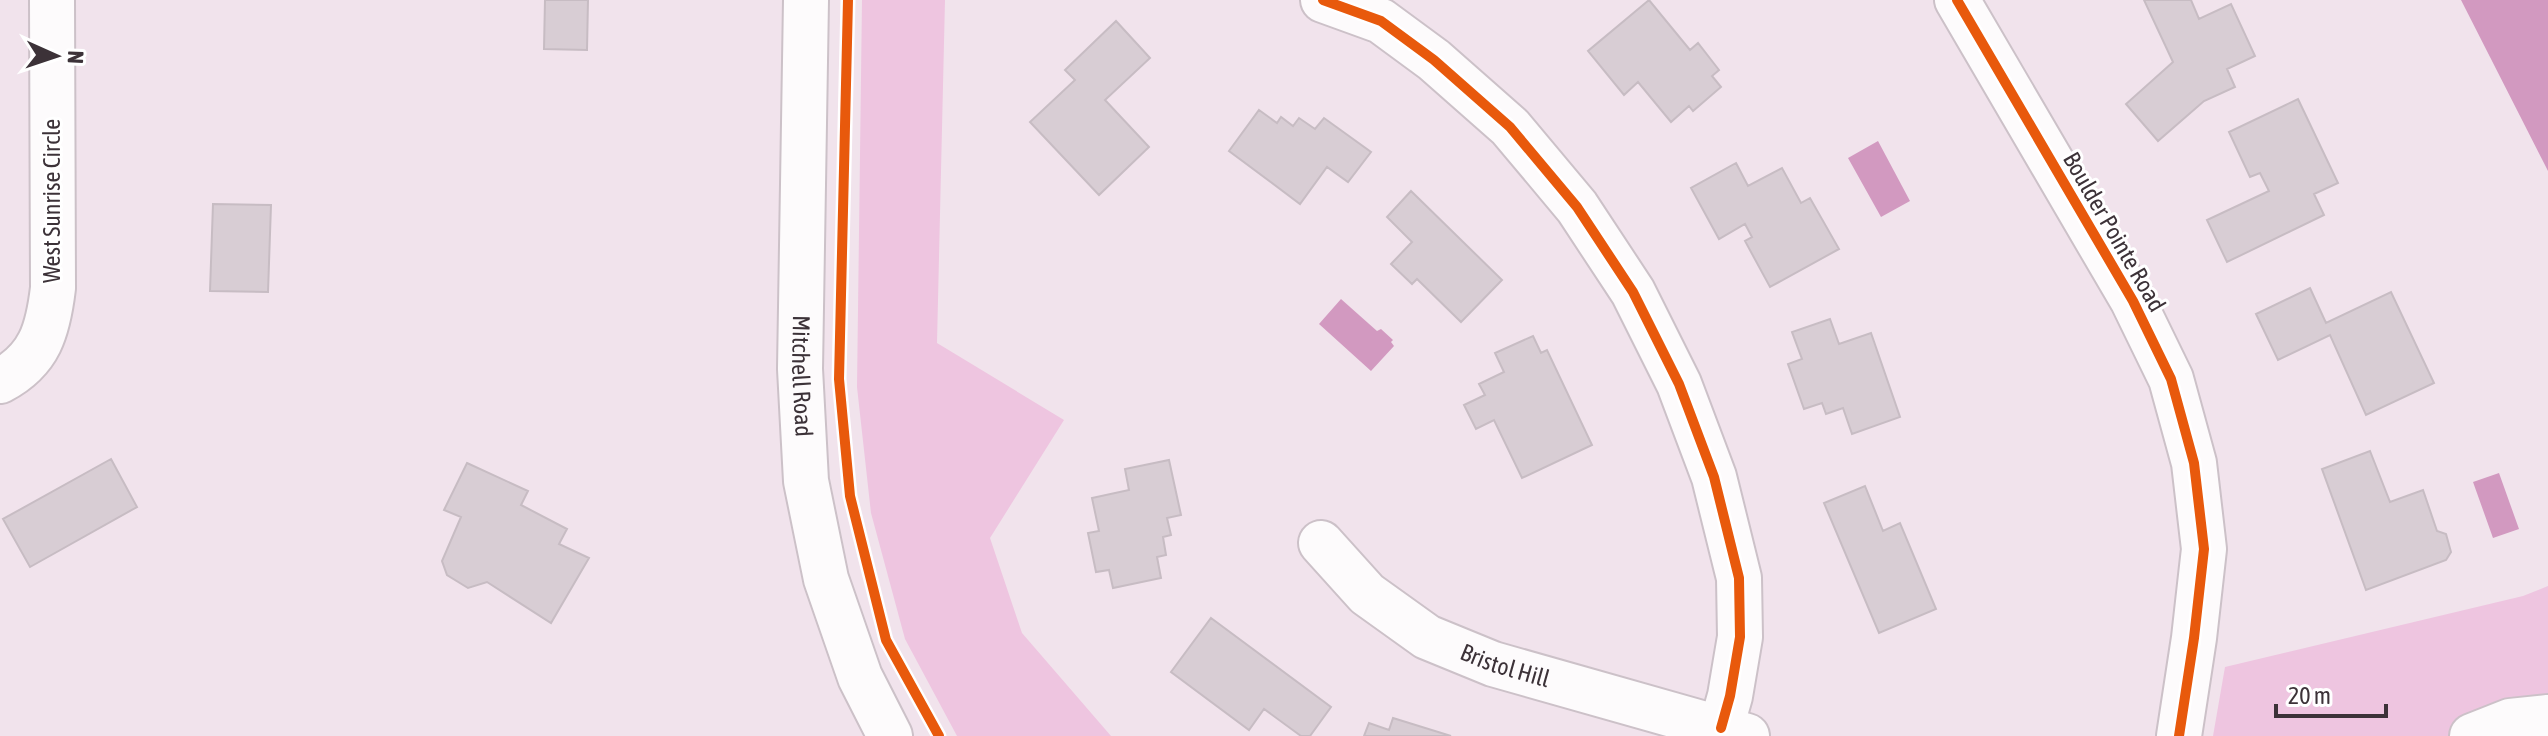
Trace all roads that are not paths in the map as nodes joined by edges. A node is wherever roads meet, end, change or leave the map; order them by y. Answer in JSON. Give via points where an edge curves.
{"nodes":[{"id":1,"x":52,"y":0,"type":"edge"},
{"id":2,"x":806,"y":0,"type":"edge"},
{"id":3,"x":1323,"y":0,"type":"edge"},
{"id":4,"x":1957,"y":0,"type":"edge"},
{"id":5,"x":0,"y":381,"type":"edge"},
{"id":6,"x":1321,"y":543,"type":"dead end"},
{"id":7,"x":2548,"y":717,"type":"edge"},
{"id":8,"x":1734,"y":732,"type":"edge"},
{"id":9,"x":890,"y":736,"type":"edge"},
{"id":10,"x":2179,"y":736,"type":"edge"},
{"id":11,"x":2472,"y":736,"type":"edge"}],
"edges":[{"from":1,"to":5,"type":"street","name":"West Sunrise Circle","via":[[49,324],[33,356]]},
{"from":2,"to":9,"type":"street","name":"Mitchell Road","via":[[800,369],[806,481],[826,579],[860,677]]},
{"from":3,"to":8,"type":"street","via":[[1381,21],[1510,127],[1577,207],[1633,292],[1684,397],[1714,477],[1739,578],[1740,637],[1730,696]]},
{"from":4,"to":10,"type":"street","name":"Boulder Pointe Road","via":[[2133,301],[2171,379],[2194,463],[2204,549]]},
{"from":6,"to":8,"type":"street","name":"Bristol Hill","via":[[1367,594],[1427,637],[1493,664]]},
{"from":7,"to":11,"type":"street","via":[[2510,721]]}]}
